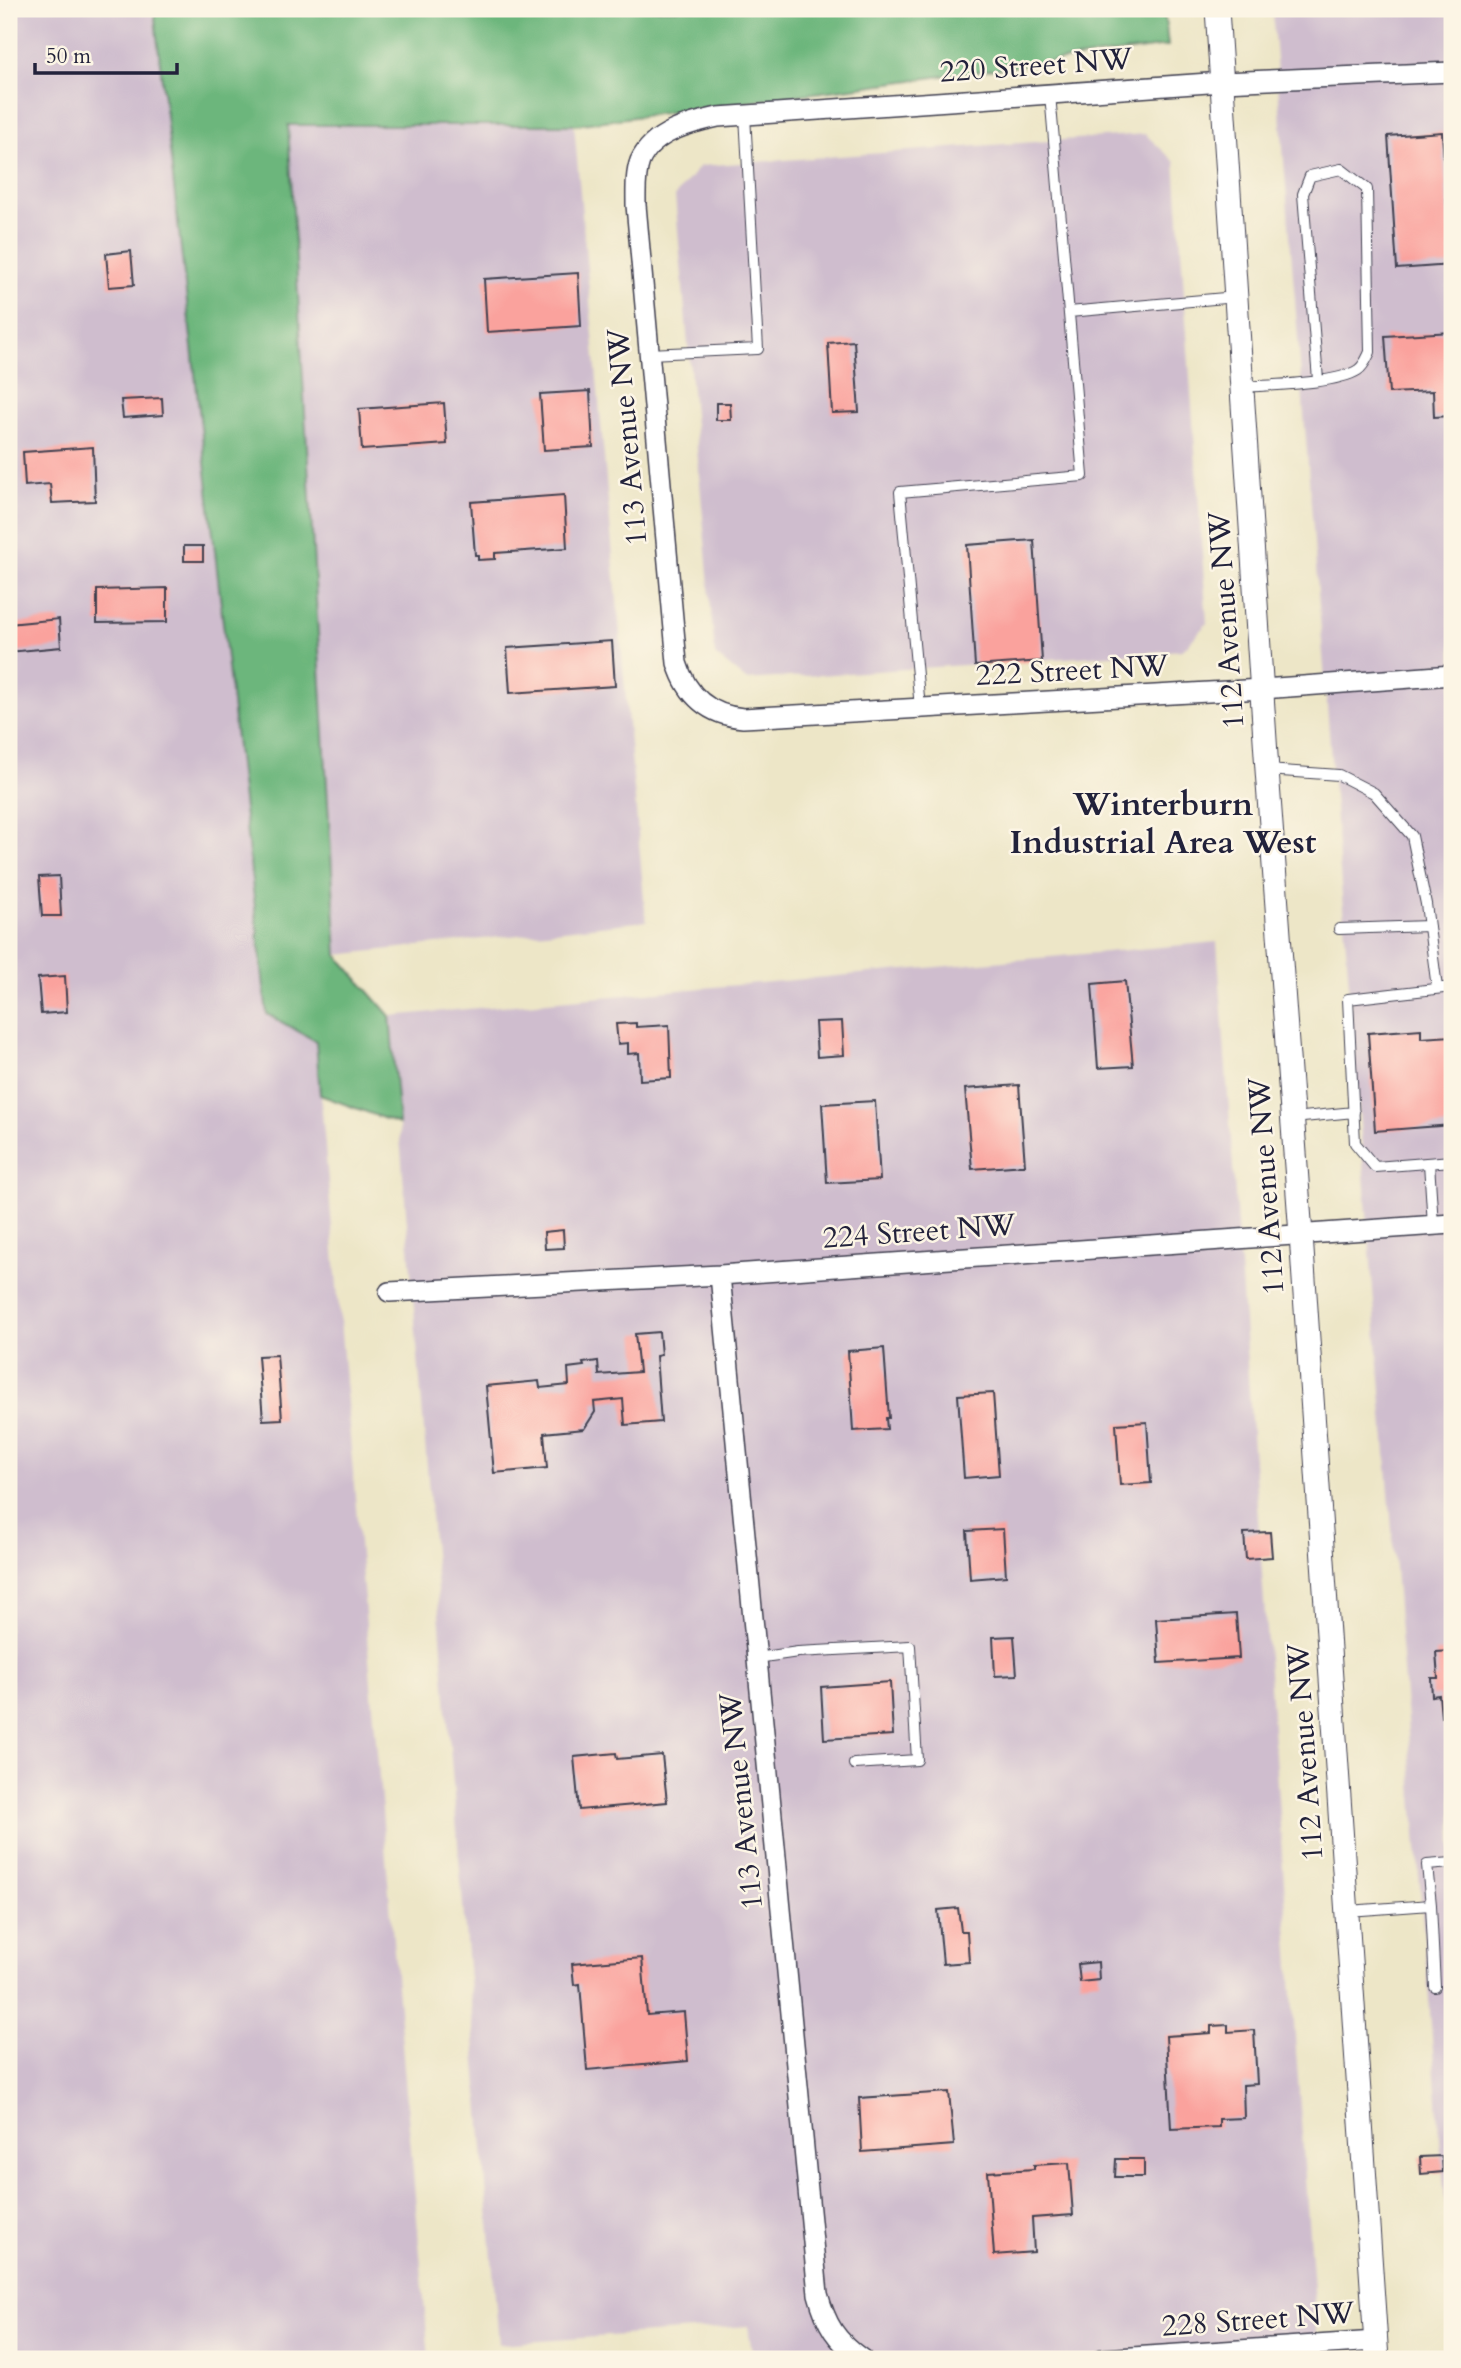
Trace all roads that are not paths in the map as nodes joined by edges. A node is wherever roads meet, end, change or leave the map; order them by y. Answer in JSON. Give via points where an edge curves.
{"nodes":[{"id":1,"x":1217,"y":9,"type":"edge"},
{"id":2,"x":1452,"y":72,"type":"edge"},
{"id":3,"x":1223,"y":82,"type":"junction"},
{"id":4,"x":1050,"y":94,"type":"junction"},
{"id":5,"x":745,"y":115,"type":"junction"},
{"id":6,"x":640,"y":162,"type":"joint"},
{"id":7,"x":1237,"y":297,"type":"junction"},
{"id":8,"x":1069,"y":312,"type":"junction"},
{"id":9,"x":649,"y":354,"type":"junction"},
{"id":10,"x":1318,"y":380,"type":"junction"},
{"id":11,"x":1243,"y":387,"type":"junction"},
{"id":12,"x":1452,"y":675,"type":"edge"},
{"id":13,"x":1262,"y":689,"type":"junction"},
{"id":14,"x":698,"y":701,"type":"joint"},
{"id":15,"x":920,"y":708,"type":"junction"},
{"id":16,"x":1267,"y":770,"type":"junction"},
{"id":17,"x":1429,"y":926,"type":"junction"},
{"id":18,"x":1339,"y":929,"type":"dead end"},
{"id":19,"x":1452,"y":987,"type":"edge"},
{"id":20,"x":1437,"y":988,"type":"junction"},
{"id":21,"x":1354,"y":1112,"type":"junction"},
{"id":22,"x":1293,"y":1118,"type":"junction"},
{"id":23,"x":1452,"y":1161,"type":"edge"},
{"id":24,"x":1429,"y":1163,"type":"junction"},
{"id":25,"x":1443,"y":1224,"type":"edge"},
{"id":26,"x":1301,"y":1236,"type":"junction"},
{"id":27,"x":720,"y":1275,"type":"junction"},
{"id":28,"x":389,"y":1292,"type":"dead end"},
{"id":29,"x":757,"y":1658,"type":"junction"},
{"id":30,"x":854,"y":1764,"type":"dead end"},
{"id":31,"x":1452,"y":1863,"type":"edge"},
{"id":32,"x":1430,"y":1905,"type":"junction"},
{"id":33,"x":1348,"y":1910,"type":"junction"},
{"id":34,"x":1435,"y":1987,"type":"dead end"},
{"id":35,"x":1376,"y":2350,"type":"edge"},
{"id":36,"x":863,"y":2359,"type":"edge"},
{"id":37,"x":1102,"y":2359,"type":"edge"}],
"edges":[{"from":1,"to":3,"type":"street","name":"112 Avenue NW"},
{"from":2,"to":3,"type":"street","name":"220 Street NW"},
{"from":3,"to":4,"type":"street","name":"220 Street NW"},
{"from":3,"to":7,"type":"street","name":"112 Avenue NW"},
{"from":4,"to":5,"type":"street","name":"220 Street NW"},
{"from":4,"to":8,"type":"lane"},
{"from":5,"to":6,"type":"street","name":"220 Street NW","via":[[689,123],[652,145]]},
{"from":5,"to":9,"type":"lane","via":[[758,349]]},
{"from":6,"to":9,"type":"street","name":"113 Avenue NW","via":[[636,205]]},
{"from":7,"to":8,"type":"lane"},
{"from":7,"to":11,"type":"street","name":"112 Avenue NW"},
{"from":8,"to":15,"type":"lane","via":[[1083,475],[900,492]]},
{"from":9,"to":14,"type":"street","name":"113 Avenue NW","via":[[677,663],[686,687]]},
{"from":10,"to":10,"type":"lane","via":[[1348,375],[1361,368],[1370,352],[1367,189],[1341,169],[1310,176],[1303,194]]},
{"from":10,"to":11,"type":"lane"},
{"from":11,"to":13,"type":"street","name":"112 Avenue NW"},
{"from":12,"to":13,"type":"street","name":"222 Street NW"},
{"from":13,"to":15,"type":"street","name":"222 Street NW"},
{"from":13,"to":16,"type":"street","name":"112 Avenue NW"},
{"from":14,"to":15,"type":"street","name":"222 Street NW","via":[[727,717],[743,718]]},
{"from":16,"to":17,"type":"lane","via":[[1339,775],[1374,793],[1412,836]]},
{"from":16,"to":22,"type":"street","name":"112 Avenue NW"},
{"from":17,"to":18,"type":"lane"},
{"from":17,"to":20,"type":"lane"},
{"from":19,"to":20,"type":"lane"},
{"from":20,"to":21,"type":"lane","via":[[1348,999]]},
{"from":21,"to":22,"type":"lane"},
{"from":21,"to":24,"type":"lane","via":[[1355,1143],[1375,1167]]},
{"from":22,"to":26,"type":"street","name":"112 Avenue NW"},
{"from":23,"to":24,"type":"lane"},
{"from":24,"to":25,"type":"lane"},
{"from":25,"to":26,"type":"street","name":"224 Street NW"},
{"from":26,"to":27,"type":"street","name":"224 Street NW"},
{"from":26,"to":33,"type":"street","name":"112 Avenue NW"},
{"from":27,"to":28,"type":"street","name":"224 Street NW"},
{"from":27,"to":29,"type":"street","name":"113 Avenue NW"},
{"from":29,"to":30,"type":"lane","via":[[910,1646],[917,1760]]},
{"from":29,"to":36,"type":"street","name":"113 Avenue NW","via":[[818,2294],[825,2320]]},
{"from":31,"to":32,"type":"lane","via":[[1427,1865]]},
{"from":32,"to":33,"type":"lane"},
{"from":32,"to":34,"type":"lane"},
{"from":33,"to":35,"type":"street","name":"112 Avenue NW"},
{"from":35,"to":37,"type":"street","name":"228 Street NW"}]}
